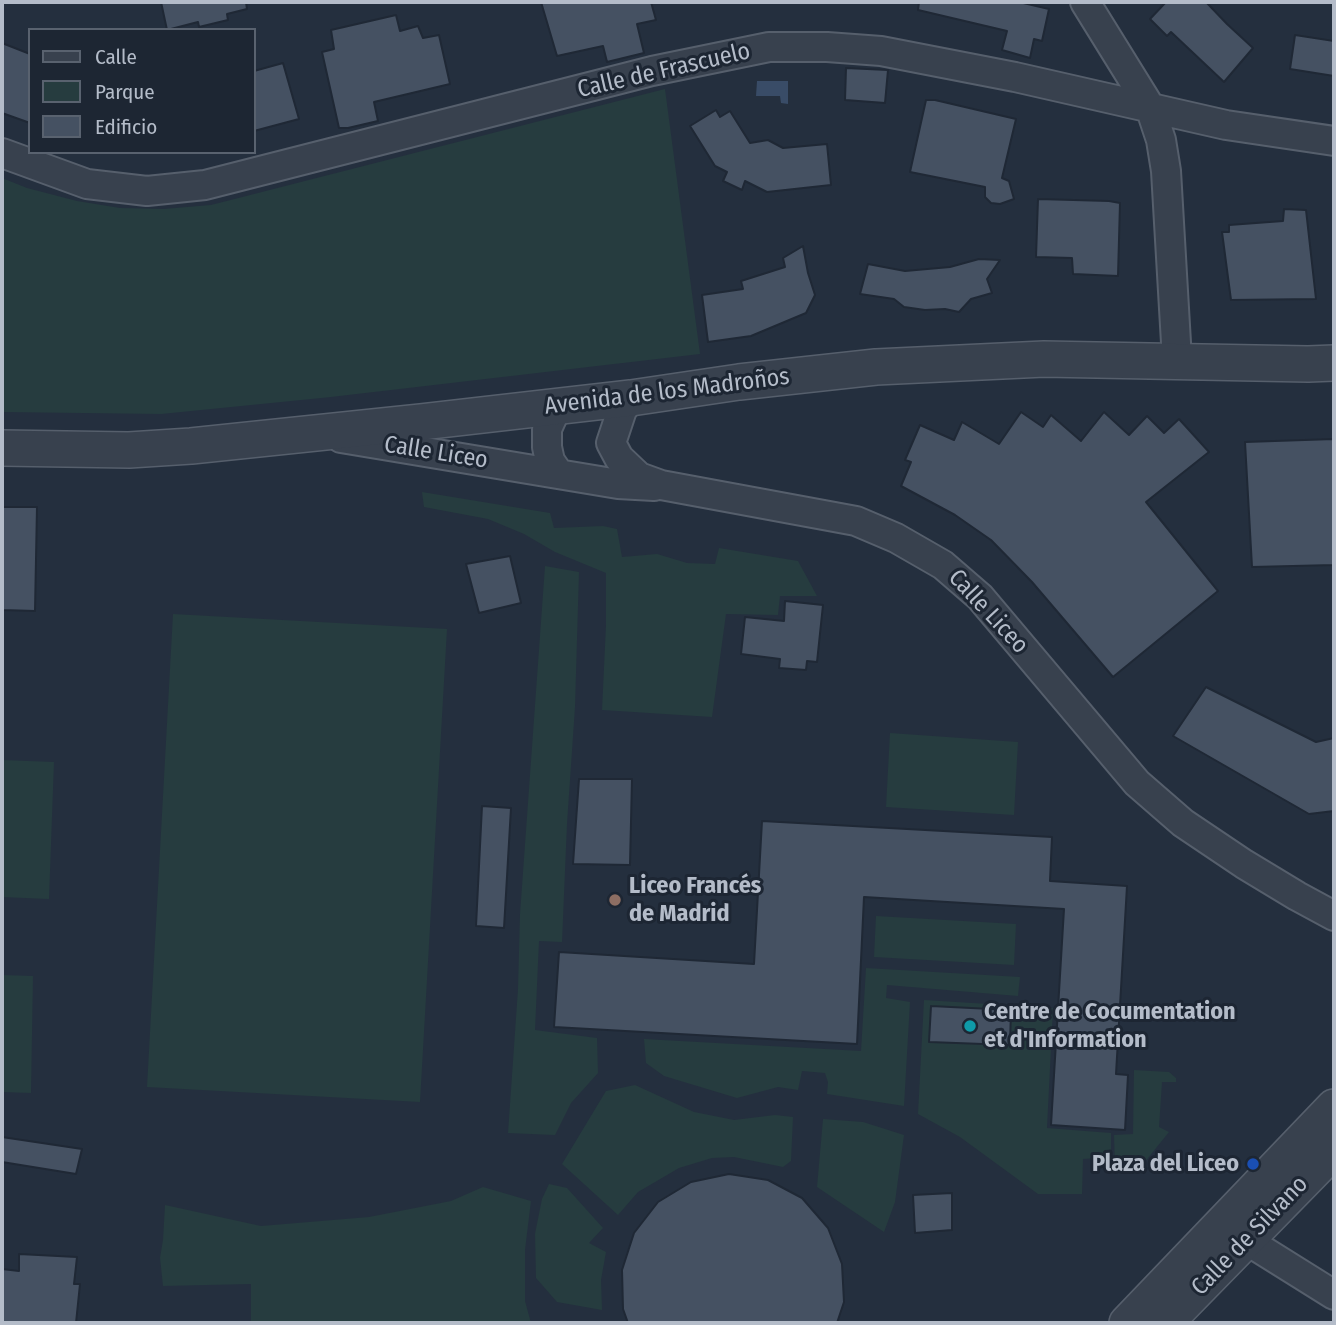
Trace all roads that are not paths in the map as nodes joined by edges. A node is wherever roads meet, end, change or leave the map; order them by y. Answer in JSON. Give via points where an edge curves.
{"nodes":[{"id":1,"x":1085,"y":2,"type":"edge"},
{"id":2,"x":1150,"y":107,"type":"junction"},
{"id":3,"x":1334,"y":141,"type":"edge"},
{"id":4,"x":2,"y":153,"type":"edge"},
{"id":5,"x":1177,"y":360,"type":"junction"},
{"id":6,"x":1334,"y":363,"type":"edge"},
{"id":7,"x":631,"y":398,"type":"junction"},
{"id":8,"x":557,"y":407,"type":"junction"},
{"id":9,"x":314,"y":434,"type":"junction"},
{"id":10,"x":2,"y":448,"type":"edge"},
{"id":11,"x":559,"y":474,"type":"junction"},
{"id":12,"x":661,"y":485,"type":"junction"},
{"id":13,"x":1244,"y":864,"type":"junction"},
{"id":14,"x":1334,"y":893,"type":"edge"},
{"id":15,"x":1334,"y":916,"type":"edge"},
{"id":16,"x":1334,"y":1107,"type":"edge"},
{"id":17,"x":1334,"y":1150,"type":"edge"},
{"id":18,"x":1246,"y":1240,"type":"junction"},
{"id":19,"x":1334,"y":1295,"type":"edge"},
{"id":20,"x":1127,"y":1323,"type":"edge"},
{"id":21,"x":1165,"y":1323,"type":"edge"}],
"edges":[{"from":1,"to":2,"type":"street"},
{"from":2,"to":3,"type":"street","name":"Calle de Frascuelo","via":[[1226,125]]},
{"from":2,"to":4,"type":"street","name":"Calle de Frascuelo","via":[[881,51],[769,47],[652,71],[205,185],[148,191],[87,184]]},
{"from":2,"to":5,"type":"street","via":[[1167,171]]},
{"from":5,"to":6,"type":"street","name":"Avenida de los Madroños"},
{"from":5,"to":7,"type":"street","name":"Avenida de los Madroños","via":[[1044,359],[876,367]]},
{"from":7,"to":8,"type":"street","name":"Avenida de los Madroños"},
{"from":7,"to":12,"type":"street","name":"Calle Liceo","via":[[611,443],[628,468]]},
{"from":8,"to":9,"type":"street","name":"Avenida de los Madroños"},
{"from":8,"to":11,"type":"street","via":[[547,429],[547,447]]},
{"from":9,"to":10,"type":"street","name":"Avenida de los Madroños","via":[[128,450]]},
{"from":9,"to":11,"type":"street","name":"Calle Liceo"},
{"from":11,"to":12,"type":"street","name":"Calle Liceo","via":[[618,484]]},
{"from":12,"to":13,"type":"street","name":"Calle Liceo","via":[[856,521],[943,565],[980,597],[1137,783],[1183,823]]},
{"from":13,"to":14,"type":"street","name":"Calle Liceo"},
{"from":13,"to":15,"type":"street","name":"Calle Liceo"},
{"from":16,"to":20,"type":"street","name":"Calle de Silvano"},
{"from":17,"to":18,"type":"street","name":"Calle de Silvano"},
{"from":18,"to":19,"type":"street"},
{"from":18,"to":21,"type":"street","name":"Calle de Silvano"}]}
